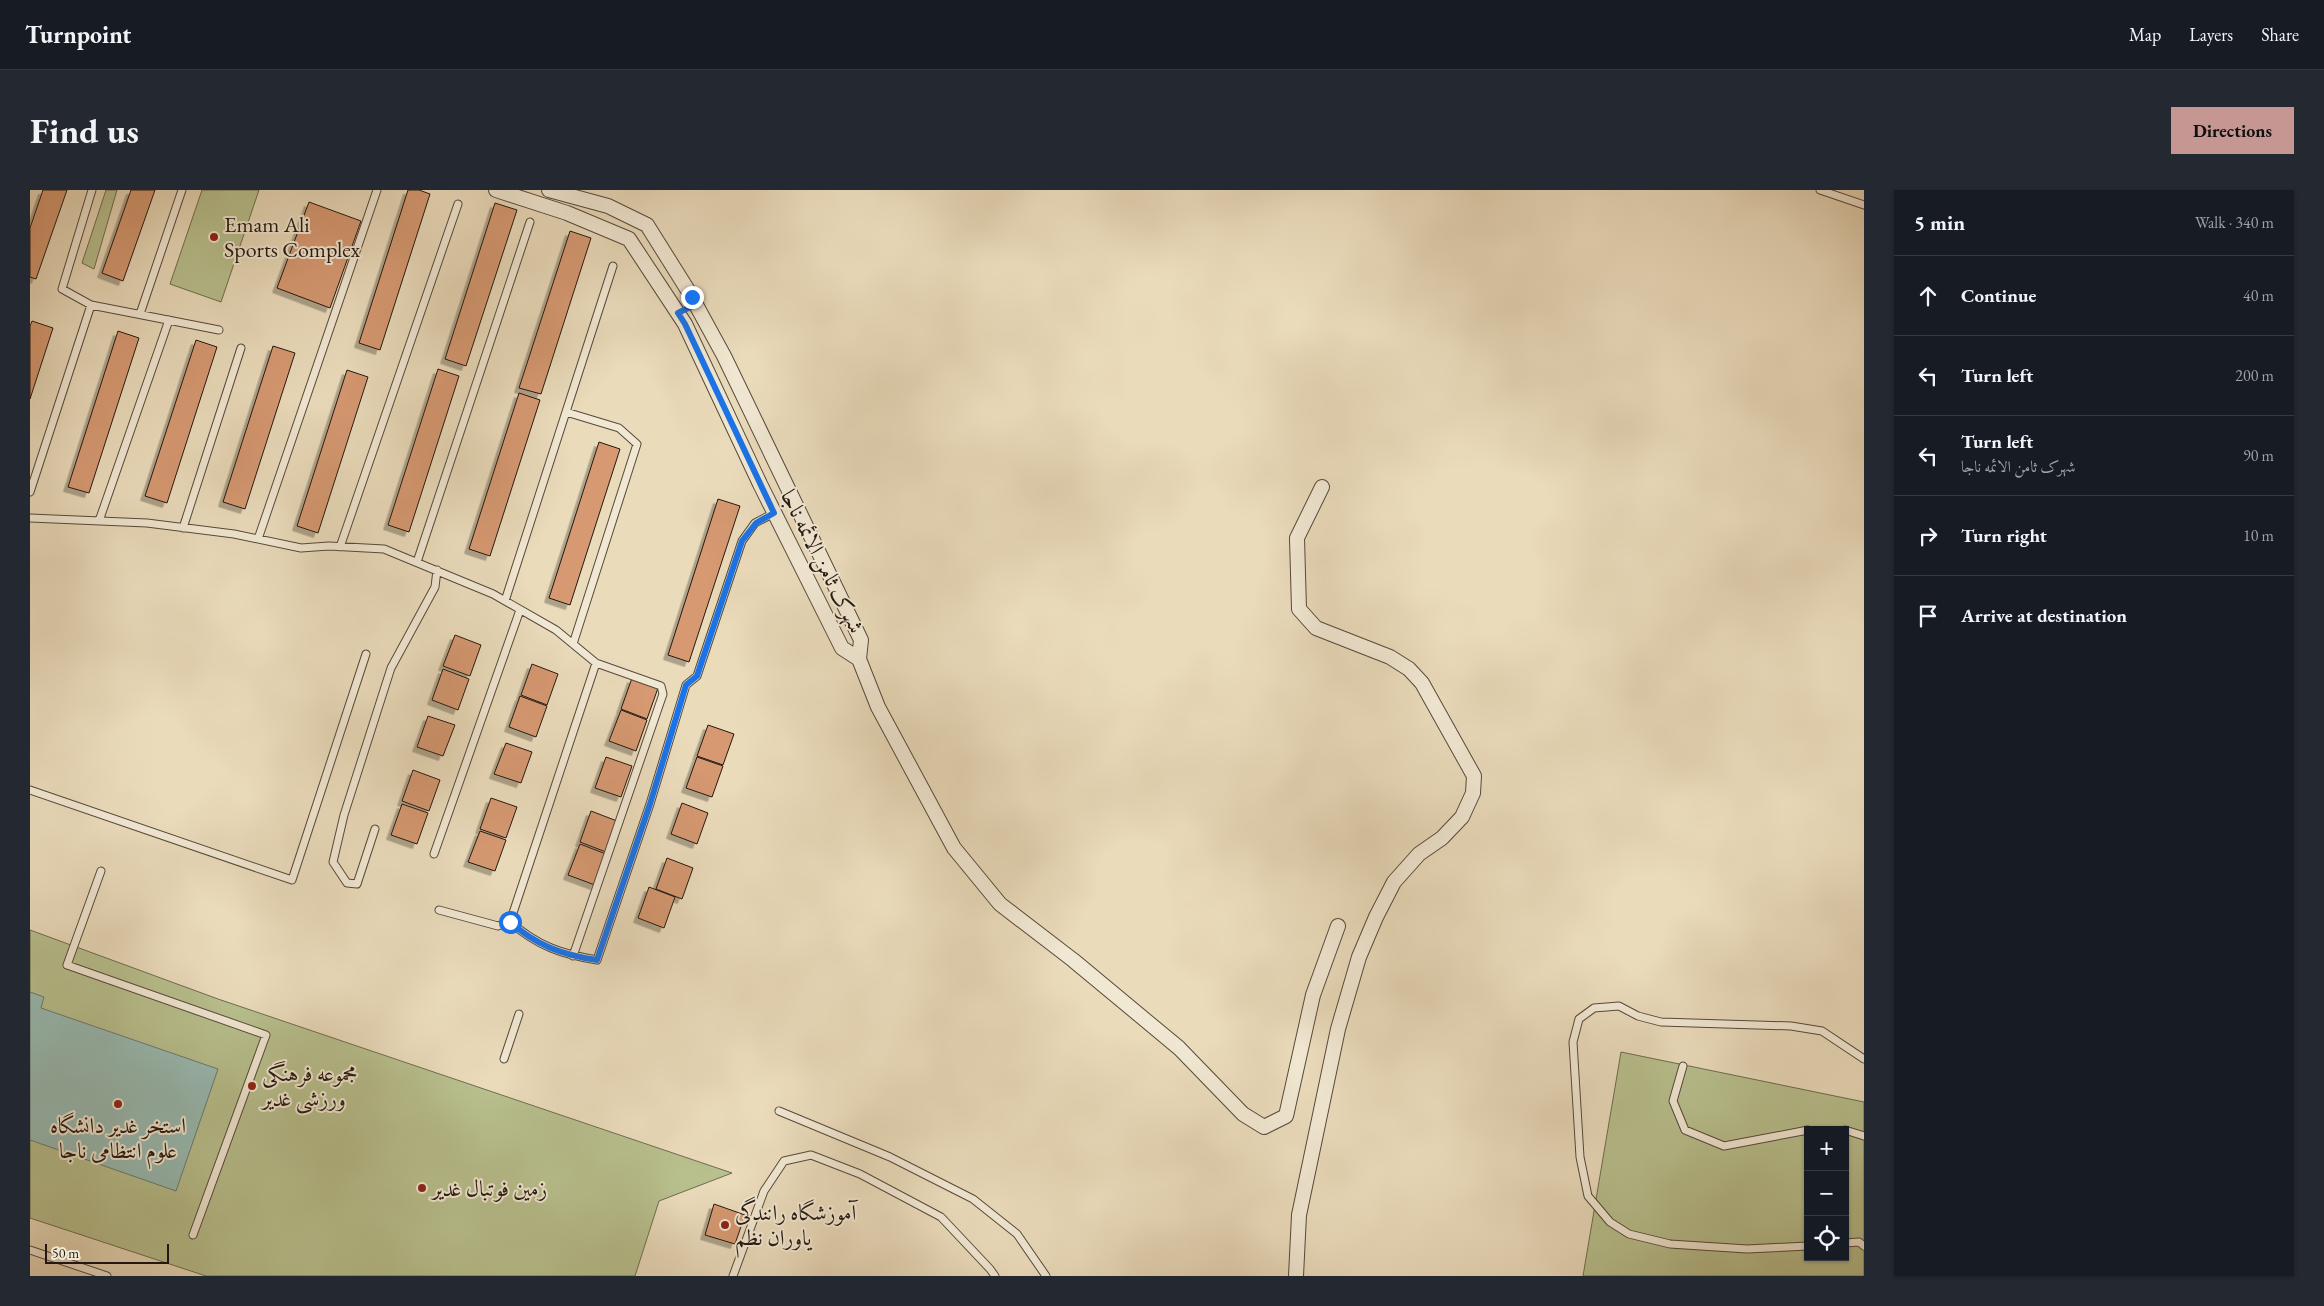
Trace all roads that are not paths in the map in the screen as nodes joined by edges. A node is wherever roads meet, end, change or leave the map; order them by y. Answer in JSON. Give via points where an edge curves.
{"nodes":[{"id":1,"x":92,"y":190,"type":"edge"},
{"id":2,"x":182,"y":190,"type":"edge"},
{"id":3,"x":377,"y":190,"type":"edge"},
{"id":4,"x":496,"y":190,"type":"edge"},
{"id":5,"x":1820,"y":190,"type":"edge"},
{"id":6,"x":554,"y":192,"type":"edge"},
{"id":7,"x":458,"y":204,"type":"dead end"},
{"id":8,"x":1864,"y":205,"type":"edge"},
{"id":9,"x":556,"y":210,"type":"junction"},
{"id":10,"x":530,"y":222,"type":"dead end"},
{"id":11,"x":613,"y":266,"type":"dead end"},
{"id":12,"x":696,"y":304,"type":"junction"},
{"id":13,"x":91,"y":305,"type":"junction"},
{"id":14,"x":678,"y":313,"type":"junction"},
{"id":15,"x":140,"y":314,"type":"junction"},
{"id":16,"x":169,"y":320,"type":"junction"},
{"id":17,"x":219,"y":330,"type":"dead end"},
{"id":18,"x":241,"y":348,"type":"dead end"},
{"id":19,"x":566,"y":412,"type":"junction"},
{"id":20,"x":1322,"y":487,"type":"dead end"},
{"id":21,"x":30,"y":492,"type":"edge"},
{"id":22,"x":795,"y":502,"type":"junction"},
{"id":23,"x":774,"y":513,"type":"junction"},
{"id":24,"x":30,"y":518,"type":"edge"},
{"id":25,"x":99,"y":521,"type":"junction"},
{"id":26,"x":183,"y":528,"type":"junction"},
{"id":27,"x":258,"y":539,"type":"junction"},
{"id":28,"x":340,"y":546,"type":"junction"},
{"id":29,"x":417,"y":562,"type":"junction"},
{"id":30,"x":437,"y":570,"type":"junction"},
{"id":31,"x":505,"y":601,"type":"junction"},
{"id":32,"x":520,"y":610,"type":"junction"},
{"id":33,"x":574,"y":644,"type":"junction"},
{"id":34,"x":366,"y":654,"type":"dead end"},
{"id":35,"x":858,"y":659,"type":"junction"},
{"id":36,"x":596,"y":663,"type":"junction"},
{"id":37,"x":30,"y":790,"type":"edge"},
{"id":38,"x":375,"y":829,"type":"dead end"},
{"id":39,"x":434,"y":854,"type":"dead end"},
{"id":40,"x":100,"y":872,"type":"dead end"},
{"id":41,"x":439,"y":910,"type":"dead end"},
{"id":42,"x":510,"y":922,"type":"junction"},
{"id":43,"x":1338,"y":926,"type":"dead end"},
{"id":44,"x":573,"y":956,"type":"junction"},
{"id":45,"x":519,"y":1014,"type":"dead end"},
{"id":46,"x":504,"y":1059,"type":"dead end"},
{"id":47,"x":1864,"y":1059,"type":"edge"},
{"id":48,"x":1683,"y":1066,"type":"dead end"},
{"id":49,"x":779,"y":1111,"type":"dead end"},
{"id":50,"x":1804,"y":1131,"type":"edge"},
{"id":51,"x":1849,"y":1131,"type":"edge"},
{"id":52,"x":1864,"y":1136,"type":"edge"},
{"id":53,"x":193,"y":1235,"type":"dead end"},
{"id":54,"x":1849,"y":1243,"type":"edge"},
{"id":55,"x":1804,"y":1246,"type":"edge"},
{"id":56,"x":1864,"y":1246,"type":"edge"},
{"id":57,"x":30,"y":1250,"type":"edge"},
{"id":58,"x":107,"y":1276,"type":"edge"},
{"id":59,"x":733,"y":1276,"type":"edge"},
{"id":60,"x":995,"y":1276,"type":"edge"},
{"id":61,"x":1046,"y":1276,"type":"edge"},
{"id":62,"x":1296,"y":1276,"type":"edge"}],
"edges":[{"from":1,"to":13,"type":"lane","via":[[62,288]]},
{"from":2,"to":15,"type":"lane"},
{"from":3,"to":27,"type":"lane"},
{"from":4,"to":9,"type":"street","name":"شهرک ثامن الائمه ناجا"},
{"from":5,"to":8,"type":"lane"},
{"from":6,"to":9,"type":"street"},
{"from":6,"to":12,"type":"street","name":"شهرک ثامن الائمه ناجا","via":[[608,206],[647,225]]},
{"from":7,"to":28,"type":"lane"},
{"from":9,"to":14,"type":"street","name":"شهرک ثامن الائمه ناجا","via":[[629,238]]},
{"from":10,"to":29,"type":"lane"},
{"from":11,"to":19,"type":"lane"},
{"from":12,"to":14,"type":"street"},
{"from":12,"to":22,"type":"street","name":"شهرک ثامن الائمه ناجا"},
{"from":13,"to":15,"type":"lane"},
{"from":13,"to":21,"type":"lane"},
{"from":14,"to":23,"type":"street","name":"شهرک ثامن الائمه ناجا"},
{"from":15,"to":16,"type":"lane"},
{"from":16,"to":17,"type":"lane"},
{"from":16,"to":25,"type":"lane"},
{"from":18,"to":26,"type":"lane"},
{"from":19,"to":31,"type":"lane"},
{"from":19,"to":33,"type":"lane","via":[[619,428],[637,444]]},
{"from":20,"to":62,"type":"street","via":[[1297,538],[1299,609],[1316,628],[1390,657],[1409,669],[1422,683],[1474,776],[1473,793],[1462,817],[1442,838],[1419,854],[1394,882],[1359,957],[1338,1030],[1299,1215]]},
{"from":22,"to":23,"type":"street"},
{"from":22,"to":35,"type":"street","name":"شهرک ثامن الائمه ناجا","via":[[861,640]]},
{"from":23,"to":35,"type":"street","name":"شهرک ثامن الائمه ناجا","via":[[842,648]]},
{"from":23,"to":44,"type":"lane","via":[[756,523],[742,541],[697,676],[686,685],[597,960]]},
{"from":24,"to":25,"type":"lane"},
{"from":25,"to":26,"type":"lane"},
{"from":26,"to":27,"type":"lane"},
{"from":27,"to":28,"type":"lane","via":[[300,548]]},
{"from":28,"to":29,"type":"lane","via":[[384,549]]},
{"from":29,"to":30,"type":"lane"},
{"from":30,"to":31,"type":"lane"},
{"from":30,"to":38,"type":"lane","via":[[435,587],[391,668],[344,814],[334,862],[348,883],[357,884]]},
{"from":31,"to":32,"type":"lane"},
{"from":32,"to":33,"type":"lane"},
{"from":32,"to":39,"type":"lane"},
{"from":33,"to":36,"type":"lane"},
{"from":34,"to":37,"type":"lane","via":[[292,880]]},
{"from":35,"to":43,"type":"street","via":[[878,707],[954,848],[1000,904],[1179,1048],[1243,1114],[1264,1127],[1286,1116],[1313,996]]},
{"from":36,"to":42,"type":"lane"},
{"from":36,"to":44,"type":"lane","via":[[661,686],[663,694]]},
{"from":40,"to":53,"type":"lane","via":[[67,965],[266,1035]]},
{"from":41,"to":42,"type":"lane","via":[[498,926]]},
{"from":42,"to":44,"type":"lane","via":[[528,938]]},
{"from":45,"to":46,"type":"lane"},
{"from":47,"to":55,"type":"lane","via":[[1822,1031],[1791,1026],[1661,1022],[1638,1016],[1619,1006],[1594,1008],[1579,1019],[1573,1042],[1580,1157],[1588,1196],[1610,1222],[1629,1234],[1670,1244],[1747,1250]]},
{"from":48,"to":50,"type":"lane","via":[[1673,1101],[1685,1130],[1724,1146]]},
{"from":49,"to":61,"type":"lane","via":[[890,1157],[973,1199],[1017,1234]]},
{"from":51,"to":52,"type":"lane"},
{"from":54,"to":56,"type":"lane","via":[[1859,1242]]},
{"from":57,"to":58,"type":"lane"},
{"from":59,"to":60,"type":"lane","via":[[764,1191],[784,1161],[811,1155],[860,1174],[941,1217]]}]}
